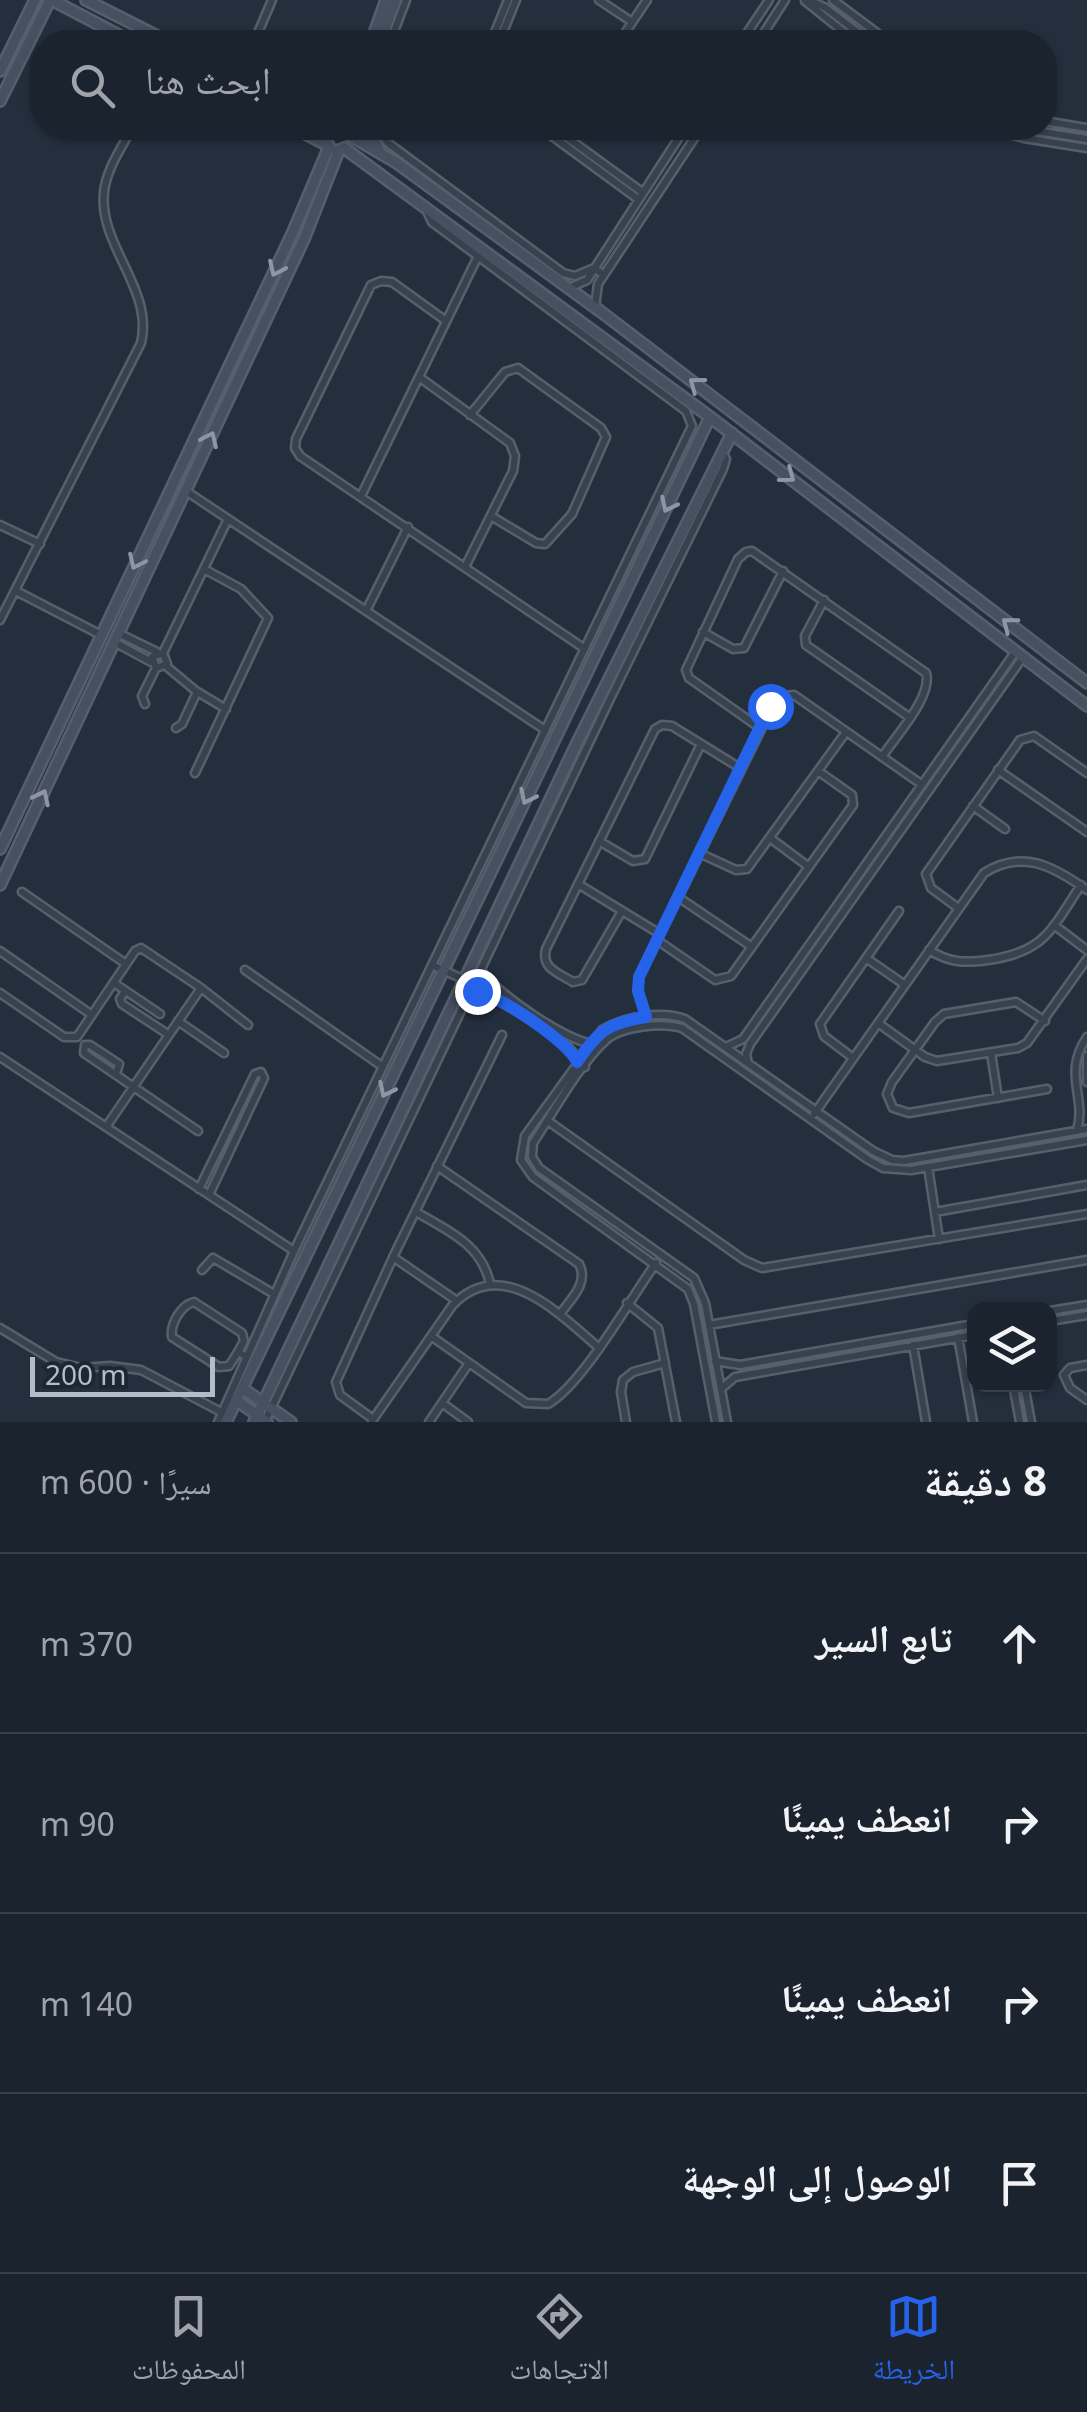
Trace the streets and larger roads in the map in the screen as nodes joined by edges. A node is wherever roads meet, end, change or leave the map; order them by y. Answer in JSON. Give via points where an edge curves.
{"nodes":[{"id":1,"x":35,"y":0,"type":"edge"},
{"id":2,"x":49,"y":0,"type":"edge"},
{"id":3,"x":86,"y":0,"type":"edge"},
{"id":4,"x":272,"y":0,"type":"edge"},
{"id":5,"x":386,"y":0,"type":"edge"},
{"id":6,"x":396,"y":0,"type":"edge"},
{"id":7,"x":406,"y":0,"type":"edge"},
{"id":8,"x":508,"y":0,"type":"edge"},
{"id":9,"x":516,"y":0,"type":"edge"},
{"id":10,"x":599,"y":0,"type":"edge"},
{"id":11,"x":647,"y":0,"type":"edge"},
{"id":12,"x":769,"y":0,"type":"edge"},
{"id":13,"x":786,"y":0,"type":"edge"},
{"id":14,"x":807,"y":0,"type":"edge"},
{"id":15,"x":833,"y":0,"type":"edge"},
{"id":16,"x":823,"y":2,"type":"edge"},
{"id":17,"x":632,"y":22,"type":"junction"},
{"id":18,"x":20,"y":30,"type":"junction"},
{"id":19,"x":35,"y":30,"type":"edge"},
{"id":20,"x":108,"y":30,"type":"edge"},
{"id":21,"x":145,"y":30,"type":"edge"},
{"id":22,"x":259,"y":30,"type":"edge"},
{"id":23,"x":378,"y":30,"type":"edge"},
{"id":24,"x":381,"y":30,"type":"edge"},
{"id":25,"x":395,"y":30,"type":"edge"},
{"id":26,"x":497,"y":30,"type":"edge"},
{"id":27,"x":505,"y":30,"type":"edge"},
{"id":28,"x":627,"y":30,"type":"edge"},
{"id":29,"x":749,"y":30,"type":"edge"},
{"id":30,"x":766,"y":30,"type":"edge"},
{"id":31,"x":842,"y":30,"type":"edge"},
{"id":32,"x":856,"y":30,"type":"edge"},
{"id":33,"x":873,"y":30,"type":"edge"},
{"id":34,"x":30,"y":35,"type":"edge"},
{"id":35,"x":30,"y":40,"type":"edge"},
{"id":36,"x":0,"y":70,"type":"edge"},
{"id":37,"x":0,"y":101,"type":"edge"},
{"id":38,"x":1057,"y":123,"type":"edge"},
{"id":39,"x":1087,"y":128,"type":"edge"},
{"id":40,"x":1057,"y":134,"type":"edge"},
{"id":41,"x":1087,"y":139,"type":"edge"},
{"id":42,"x":126,"y":140,"type":"edge"},
{"id":43,"x":319,"y":140,"type":"edge"},
{"id":44,"x":327,"y":140,"type":"edge"},
{"id":45,"x":340,"y":140,"type":"edge"},
{"id":46,"x":362,"y":140,"type":"edge"},
{"id":47,"x":374,"y":140,"type":"edge"},
{"id":48,"x":386,"y":140,"type":"edge"},
{"id":49,"x":558,"y":140,"type":"edge"},
{"id":50,"x":572,"y":140,"type":"edge"},
{"id":51,"x":677,"y":140,"type":"edge"},
{"id":52,"x":694,"y":140,"type":"edge"},
{"id":53,"x":1037,"y":140,"type":"edge"},
{"id":54,"x":335,"y":148,"type":"junction"},
{"id":55,"x":1087,"y":148,"type":"edge"},
{"id":56,"x":380,"y":152,"type":"junction"},
{"id":57,"x":397,"y":163,"type":"junction"},
{"id":58,"x":376,"y":169,"type":"junction"},
{"id":59,"x":640,"y":196,"type":"junction"},
{"id":60,"x":425,"y":206,"type":"junction"},
{"id":61,"x":293,"y":232,"type":"junction"},
{"id":62,"x":304,"y":239,"type":"junction"},
{"id":63,"x":478,"y":256,"type":"junction"},
{"id":64,"x":594,"y":268,"type":"junction"},
{"id":65,"x":604,"y":275,"type":"junction"},
{"id":66,"x":567,"y":289,"type":"junction"},
{"id":67,"x":595,"y":308,"type":"junction"},
{"id":68,"x":446,"y":322,"type":"junction"},
{"id":69,"x":419,"y":378,"type":"junction"},
{"id":70,"x":470,"y":415,"type":"junction"},
{"id":71,"x":710,"y":417,"type":"junction"},
{"id":72,"x":692,"y":429,"type":"junction"},
{"id":73,"x":732,"y":433,"type":"junction"},
{"id":74,"x":702,"y":435,"type":"junction"},
{"id":75,"x":832,"y":487,"type":"junction"},
{"id":76,"x":186,"y":491,"type":"junction"},
{"id":77,"x":361,"y":496,"type":"junction"},
{"id":78,"x":821,"y":502,"type":"junction"},
{"id":79,"x":853,"y":503,"type":"junction"},
{"id":80,"x":490,"y":516,"type":"junction"},
{"id":81,"x":842,"y":517,"type":"junction"},
{"id":82,"x":228,"y":519,"type":"junction"},
{"id":83,"x":0,"y":525,"type":"edge"},
{"id":84,"x":408,"y":527,"type":"junction"},
{"id":85,"x":40,"y":544,"type":"junction"},
{"id":86,"x":465,"y":567,"type":"junction"},
{"id":87,"x":204,"y":569,"type":"junction"},
{"id":88,"x":783,"y":571,"type":"junction"},
{"id":89,"x":16,"y":591,"type":"junction"},
{"id":90,"x":824,"y":600,"type":"junction"},
{"id":91,"x":366,"y":611,"type":"junction"},
{"id":92,"x":0,"y":620,"type":"edge"},
{"id":93,"x":704,"y":632,"type":"junction"},
{"id":94,"x":101,"y":635,"type":"junction"},
{"id":95,"x":118,"y":638,"type":"junction"},
{"id":96,"x":585,"y":649,"type":"junction"},
{"id":97,"x":160,"y":652,"type":"junction"},
{"id":98,"x":1020,"y":654,"type":"junction"},
{"id":99,"x":154,"y":665,"type":"junction"},
{"id":100,"x":166,"y":666,"type":"junction"},
{"id":101,"x":1087,"y":683,"type":"edge"},
{"id":102,"x":198,"y":692,"type":"junction"},
{"id":103,"x":144,"y":704,"type":"dead end"},
{"id":104,"x":1087,"y":706,"type":"edge"},
{"id":105,"x":226,"y":709,"type":"junction"},
{"id":106,"x":909,"y":717,"type":"junction"},
{"id":107,"x":176,"y":728,"type":"dead end"},
{"id":108,"x":760,"y":728,"type":"junction"},
{"id":109,"x":546,"y":730,"type":"junction"},
{"id":110,"x":846,"y":732,"type":"junction"},
{"id":111,"x":701,"y":744,"type":"junction"},
{"id":112,"x":882,"y":757,"type":"junction"},
{"id":113,"x":740,"y":768,"type":"junction"},
{"id":114,"x":998,"y":770,"type":"junction"},
{"id":115,"x":818,"y":771,"type":"junction"},
{"id":116,"x":195,"y":773,"type":"dead end"},
{"id":117,"x":1087,"y":773,"type":"edge"},
{"id":118,"x":921,"y":784,"type":"junction"},
{"id":119,"x":973,"y":806,"type":"junction"},
{"id":120,"x":1005,"y":829,"type":"dead end"},
{"id":121,"x":1087,"y":832,"type":"edge"},
{"id":122,"x":770,"y":838,"type":"junction"},
{"id":123,"x":599,"y":841,"type":"junction"},
{"id":124,"x":0,"y":849,"type":"edge"},
{"id":125,"x":699,"y":853,"type":"junction"},
{"id":126,"x":809,"y":867,"type":"junction"},
{"id":127,"x":578,"y":884,"type":"junction"},
{"id":128,"x":0,"y":885,"type":"edge"},
{"id":129,"x":1084,"y":887,"type":"edge"},
{"id":130,"x":22,"y":892,"type":"dead end"},
{"id":131,"x":678,"y":897,"type":"junction"},
{"id":132,"x":958,"y":908,"type":"junction"},
{"id":133,"x":899,"y":910,"type":"dead end"},
{"id":134,"x":622,"y":911,"type":"junction"},
{"id":135,"x":1054,"y":925,"type":"junction"},
{"id":136,"x":658,"y":937,"type":"junction"},
{"id":137,"x":752,"y":947,"type":"junction"},
{"id":138,"x":929,"y":950,"type":"junction"},
{"id":139,"x":1087,"y":950,"type":"edge"},
{"id":140,"x":0,"y":951,"type":"edge"},
{"id":141,"x":866,"y":958,"type":"junction"},
{"id":142,"x":1087,"y":959,"type":"edge"},
{"id":143,"x":126,"y":964,"type":"junction"},
{"id":144,"x":432,"y":965,"type":"junction"},
{"id":145,"x":477,"y":969,"type":"junction"},
{"id":146,"x":244,"y":970,"type":"dead end"},
{"id":147,"x":443,"y":970,"type":"junction"},
{"id":148,"x":114,"y":983,"type":"junction"},
{"id":149,"x":904,"y":984,"type":"junction"},
{"id":150,"x":471,"y":986,"type":"junction"},
{"id":151,"x":201,"y":988,"type":"junction"},
{"id":152,"x":125,"y":991,"type":"junction"},
{"id":153,"x":0,"y":994,"type":"edge"},
{"id":154,"x":92,"y":1015,"type":"junction"},
{"id":155,"x":646,"y":1017,"type":"junction"},
{"id":156,"x":178,"y":1021,"type":"junction"},
{"id":157,"x":1045,"y":1021,"type":"junction"},
{"id":158,"x":150,"y":1022,"type":"junction"},
{"id":159,"x":878,"y":1023,"type":"junction"},
{"id":160,"x":248,"y":1025,"type":"dead end"},
{"id":161,"x":168,"y":1035,"type":"junction"},
{"id":162,"x":502,"y":1035,"type":"dead end"},
{"id":163,"x":1087,"y":1037,"type":"edge"},
{"id":164,"x":590,"y":1044,"type":"junction"},
{"id":165,"x":724,"y":1047,"type":"junction"},
{"id":166,"x":915,"y":1050,"type":"junction"},
{"id":167,"x":596,"y":1052,"type":"junction"},
{"id":168,"x":991,"y":1052,"type":"junction"},
{"id":169,"x":224,"y":1053,"type":"dead end"},
{"id":170,"x":1087,"y":1056,"type":"edge"},
{"id":171,"x":0,"y":1057,"type":"edge"},
{"id":172,"x":853,"y":1058,"type":"junction"},
{"id":173,"x":581,"y":1064,"type":"junction"},
{"id":174,"x":749,"y":1064,"type":"junction"},
{"id":175,"x":382,"y":1067,"type":"junction"},
{"id":176,"x":116,"y":1074,"type":"junction"},
{"id":177,"x":1087,"y":1082,"type":"edge"},
{"id":178,"x":134,"y":1086,"type":"junction"},
{"id":179,"x":1047,"y":1089,"type":"dead end"},
{"id":180,"x":998,"y":1098,"type":"junction"},
{"id":181,"x":813,"y":1115,"type":"junction"},
{"id":182,"x":548,"y":1122,"type":"junction"},
{"id":183,"x":106,"y":1127,"type":"junction"},
{"id":184,"x":1087,"y":1128,"type":"edge"},
{"id":185,"x":1077,"y":1130,"type":"junction"},
{"id":186,"x":198,"y":1131,"type":"dead end"},
{"id":187,"x":223,"y":1140,"type":"junction"},
{"id":188,"x":1087,"y":1140,"type":"edge"},
{"id":189,"x":233,"y":1145,"type":"junction"},
{"id":190,"x":982,"y":1147,"type":"junction"},
{"id":191,"x":984,"y":1157,"type":"junction"},
{"id":192,"x":438,"y":1166,"type":"junction"},
{"id":193,"x":928,"y":1167,"type":"junction"},
{"id":194,"x":1087,"y":1185,"type":"edge"},
{"id":195,"x":199,"y":1189,"type":"junction"},
{"id":196,"x":209,"y":1195,"type":"junction"},
{"id":197,"x":590,"y":1204,"type":"junction"},
{"id":198,"x":416,"y":1212,"type":"junction"},
{"id":199,"x":584,"y":1212,"type":"junction"},
{"id":200,"x":935,"y":1212,"type":"junction"},
{"id":201,"x":1087,"y":1214,"type":"edge"},
{"id":202,"x":939,"y":1239,"type":"junction"},
{"id":203,"x":294,"y":1252,"type":"junction"},
{"id":204,"x":393,"y":1257,"type":"junction"},
{"id":205,"x":1087,"y":1260,"type":"edge"},
{"id":206,"x":656,"y":1263,"type":"junction"},
{"id":207,"x":202,"y":1270,"type":"dead end"},
{"id":208,"x":490,"y":1284,"type":"junction"},
{"id":209,"x":274,"y":1294,"type":"junction"},
{"id":210,"x":457,"y":1301,"type":"junction"},
{"id":211,"x":627,"y":1303,"type":"junction"},
{"id":212,"x":1087,"y":1305,"type":"edge"},
{"id":213,"x":1057,"y":1310,"type":"edge"},
{"id":214,"x":560,"y":1314,"type":"junction"},
{"id":215,"x":1087,"y":1315,"type":"edge"},
{"id":216,"x":1057,"y":1320,"type":"edge"},
{"id":217,"x":710,"y":1325,"type":"junction"},
{"id":218,"x":967,"y":1325,"type":"edge"},
{"id":219,"x":0,"y":1328,"type":"edge"},
{"id":220,"x":932,"y":1332,"type":"junction"},
{"id":221,"x":431,"y":1336,"type":"junction"},
{"id":222,"x":967,"y":1336,"type":"edge"},
{"id":223,"x":958,"y":1338,"type":"junction"},
{"id":224,"x":934,"y":1342,"type":"junction"},
{"id":225,"x":913,"y":1345,"type":"junction"},
{"id":226,"x":599,"y":1348,"type":"junction"},
{"id":227,"x":238,"y":1352,"type":"junction"},
{"id":228,"x":247,"y":1357,"type":"junction"},
{"id":229,"x":716,"y":1361,"type":"junction"},
{"id":230,"x":469,"y":1363,"type":"junction"},
{"id":231,"x":665,"y":1363,"type":"junction"},
{"id":232,"x":1087,"y":1364,"type":"edge"},
{"id":233,"x":242,"y":1388,"type":"junction"},
{"id":234,"x":721,"y":1389,"type":"junction"},
{"id":235,"x":1014,"y":1392,"type":"edge"},
{"id":236,"x":1025,"y":1392,"type":"edge"},
{"id":237,"x":236,"y":1400,"type":"junction"},
{"id":238,"x":1087,"y":1400,"type":"edge"},
{"id":239,"x":442,"y":1403,"type":"junction"},
{"id":240,"x":267,"y":1406,"type":"junction"},
{"id":241,"x":224,"y":1417,"type":"edge"},
{"id":242,"x":262,"y":1420,"type":"edge"},
{"id":243,"x":286,"y":1421,"type":"edge"},
{"id":244,"x":372,"y":1421,"type":"edge"},
{"id":245,"x":218,"y":1422,"type":"edge"},
{"id":246,"x":429,"y":1422,"type":"edge"},
{"id":247,"x":468,"y":1422,"type":"edge"},
{"id":248,"x":626,"y":1422,"type":"edge"},
{"id":249,"x":676,"y":1422,"type":"edge"},
{"id":250,"x":716,"y":1422,"type":"edge"},
{"id":251,"x":727,"y":1422,"type":"edge"},
{"id":252,"x":926,"y":1422,"type":"edge"},
{"id":253,"x":973,"y":1422,"type":"edge"},
{"id":254,"x":1020,"y":1422,"type":"edge"},
{"id":255,"x":1031,"y":1422,"type":"edge"}],
"edges":[{"from":1,"to":18,"type":"street"},
{"from":2,"to":19,"type":"street"},
{"from":2,"to":20,"type":"street"},
{"from":3,"to":21,"type":"street"},
{"from":4,"to":22,"type":"street"},
{"from":5,"to":23,"type":"street"},
{"from":6,"to":24,"type":"street"},
{"from":7,"to":25,"type":"street"},
{"from":8,"to":26,"type":"street"},
{"from":9,"to":27,"type":"street"},
{"from":10,"to":17,"type":"street"},
{"from":11,"to":17,"type":"street"},
{"from":12,"to":29,"type":"street"},
{"from":13,"to":30,"type":"street"},
{"from":14,"to":16,"type":"street"},
{"from":14,"to":31,"type":"street"},
{"from":15,"to":33,"type":"street"},
{"from":16,"to":32,"type":"street"},
{"from":17,"to":28,"type":"street"},
{"from":18,"to":34,"type":"street"},
{"from":18,"to":36,"type":"street"},
{"from":35,"to":37,"type":"street"},
{"from":38,"to":39,"type":"street"},
{"from":40,"to":41,"type":"street"},
{"from":42,"to":85,"type":"street","via":[[108,175],[103,205],[142,311],[144,334]]},
{"from":43,"to":54,"type":"street"},
{"from":44,"to":54,"type":"street"},
{"from":45,"to":54,"type":"street"},
{"from":46,"to":56,"type":"street"},
{"from":47,"to":56,"type":"street"},
{"from":48,"to":64,"type":"street","via":[[563,273],[576,276]]},
{"from":49,"to":59,"type":"street"},
{"from":50,"to":59,"type":"street"},
{"from":51,"to":59,"type":"street"},
{"from":52,"to":65,"type":"street"},
{"from":53,"to":55,"type":"street"},
{"from":54,"to":58,"type":"street"},
{"from":54,"to":61,"type":"street"},
{"from":54,"to":62,"type":"street"},
{"from":56,"to":57,"type":"street"},
{"from":57,"to":58,"type":"street","via":[[381,159]]},
{"from":57,"to":66,"type":"street"},
{"from":58,"to":60,"type":"street"},
{"from":59,"to":64,"type":"street"},
{"from":60,"to":63,"type":"street","via":[[432,222]]},
{"from":60,"to":71,"type":"street"},
{"from":61,"to":62,"type":"street"},
{"from":61,"to":94,"type":"street","one_way":true},
{"from":76,"to":62,"type":"street","one_way":true},
{"from":63,"to":68,"type":"street"},
{"from":63,"to":72,"type":"street","via":[[686,411]]},
{"from":64,"to":65,"type":"street"},
{"from":64,"to":66,"type":"street"},
{"from":65,"to":67,"type":"street"},
{"from":66,"to":67,"type":"street"},
{"from":75,"to":67,"type":"street","one_way":true},
{"from":68,"to":69,"type":"street"},
{"from":68,"to":77,"type":"street","via":[[392,282],[366,291],[294,444],[300,456]]},
{"from":69,"to":70,"type":"street"},
{"from":69,"to":77,"type":"street"},
{"from":70,"to":80,"type":"street","via":[[510,443],[514,456]]},
{"from":70,"to":80,"type":"street","via":[[515,368],[606,434],[572,514],[544,544]]},
{"from":71,"to":73,"type":"street"},
{"from":71,"to":74,"type":"street"},
{"from":72,"to":74,"type":"street"},
{"from":72,"to":96,"type":"street"},
{"from":73,"to":78,"type":"street","one_way":true},
{"from":73,"to":145,"type":"street","via":[[576,745]]},
{"from":74,"to":147,"type":"street","one_way":true},
{"from":75,"to":78,"type":"street"},
{"from":75,"to":79,"type":"street"},
{"from":76,"to":82,"type":"street"},
{"from":76,"to":95,"type":"street"},
{"from":77,"to":84,"type":"street"},
{"from":78,"to":81,"type":"street"},
{"from":79,"to":81,"type":"street"},
{"from":101,"to":79,"type":"street","one_way":true},
{"from":80,"to":86,"type":"street"},
{"from":81,"to":98,"type":"street"},
{"from":82,"to":87,"type":"street"},
{"from":82,"to":91,"type":"street"},
{"from":83,"to":85,"type":"street"},
{"from":84,"to":86,"type":"street"},
{"from":84,"to":91,"type":"street"},
{"from":85,"to":89,"type":"street"},
{"from":86,"to":96,"type":"street"},
{"from":87,"to":97,"type":"street"},
{"from":87,"to":105,"type":"street","via":[[241,589],[268,616]]},
{"from":88,"to":90,"type":"street"},
{"from":88,"to":93,"type":"street","via":[[744,648],[733,649]]},
{"from":88,"to":93,"type":"street","via":[[757,553],[741,554]]},
{"from":89,"to":92,"type":"street"},
{"from":89,"to":94,"type":"street"},
{"from":90,"to":106,"type":"street","via":[[923,669],[928,688]]},
{"from":90,"to":106,"type":"street","via":[[804,636],[806,645]]},
{"from":91,"to":109,"type":"street"},
{"from":93,"to":108,"type":"street","via":[[687,674]]},
{"from":94,"to":124,"type":"street"},
{"from":95,"to":97,"type":"street"},
{"from":95,"to":99,"type":"street"},
{"from":128,"to":95,"type":"street","one_way":true},
{"from":96,"to":109,"type":"street"},
{"from":97,"to":99,"type":"street","via":[[153,654]]},
{"from":97,"to":100,"type":"street"},
{"from":98,"to":104,"type":"street"},
{"from":98,"to":118,"type":"street"},
{"from":98,"to":174,"type":"street","via":[[750,1044]]},
{"from":99,"to":100,"type":"street"},
{"from":99,"to":103,"type":"street"},
{"from":100,"to":102,"type":"street"},
{"from":102,"to":105,"type":"street"},
{"from":102,"to":107,"type":"street"},
{"from":105,"to":116,"type":"street"},
{"from":106,"to":112,"type":"street"},
{"from":108,"to":110,"type":"street","via":[[774,701],[790,693]]},
{"from":108,"to":113,"type":"street"},
{"from":109,"to":144,"type":"street"},
{"from":110,"to":112,"type":"street"},
{"from":110,"to":115,"type":"street"},
{"from":111,"to":113,"type":"street"},
{"from":111,"to":123,"type":"street","via":[[672,726],[655,728]]},
{"from":111,"to":123,"type":"street","via":[[645,859],[636,862]]},
{"from":112,"to":118,"type":"street"},
{"from":113,"to":125,"type":"street"},
{"from":114,"to":117,"type":"street","via":[[1028,735]]},
{"from":114,"to":119,"type":"street"},
{"from":114,"to":121,"type":"street"},
{"from":115,"to":122,"type":"street"},
{"from":115,"to":126,"type":"street","via":[[854,802]]},
{"from":118,"to":165,"type":"street","via":[[743,1039]]},
{"from":119,"to":120,"type":"street"},
{"from":119,"to":132,"type":"street","via":[[926,874],[930,888]]},
{"from":122,"to":125,"type":"street","via":[[744,871]]},
{"from":122,"to":126,"type":"street"},
{"from":123,"to":127,"type":"street"},
{"from":125,"to":131,"type":"street"},
{"from":126,"to":137,"type":"street"},
{"from":127,"to":134,"type":"street"},
{"from":127,"to":134,"type":"street","via":[[546,949],[548,967],[573,982],[582,980]]},
{"from":129,"to":132,"type":"street","via":[[1048,865],[1013,861],[984,873]]},
{"from":129,"to":135,"type":"street"},
{"from":130,"to":143,"type":"street"},
{"from":131,"to":136,"type":"street"},
{"from":131,"to":137,"type":"street"},
{"from":132,"to":138,"type":"street"},
{"from":133,"to":141,"type":"street"},
{"from":134,"to":136,"type":"street"},
{"from":135,"to":138,"type":"street","via":[[1030,950],[1011,957],[953,963]]},
{"from":135,"to":139,"type":"street"},
{"from":136,"to":137,"type":"street","via":[[720,980]]},
{"from":136,"to":155,"type":"street","via":[[638,982]]},
{"from":138,"to":149,"type":"street"},
{"from":140,"to":154,"type":"street"},
{"from":141,"to":149,"type":"street"},
{"from":141,"to":172,"type":"street","via":[[820,1024],[824,1036]]},
{"from":142,"to":157,"type":"street"},
{"from":143,"to":148,"type":"street"},
{"from":143,"to":151,"type":"street","via":[[144,949]]},
{"from":144,"to":147,"type":"street"},
{"from":144,"to":175,"type":"street"},
{"from":145,"to":150,"type":"street"},
{"from":145,"to":164,"type":"street","via":[[572,1039]]},
{"from":146,"to":175,"type":"street"},
{"from":147,"to":150,"type":"street"},
{"from":147,"to":233,"type":"street","one_way":true},
{"from":148,"to":152,"type":"street"},
{"from":148,"to":154,"type":"street"},
{"from":149,"to":159,"type":"street"},
{"from":150,"to":173,"type":"street","via":[[568,1048]]},
{"from":150,"to":240,"type":"street"},
{"from":151,"to":156,"type":"street"},
{"from":151,"to":160,"type":"street"},
{"from":152,"to":158,"type":"street","via":[[122,1004]]},
{"from":152,"to":158,"type":"street","via":[[158,1013]]},
{"from":153,"to":154,"type":"street","via":[[68,1038],[77,1037]]},
{"from":155,"to":164,"type":"street","via":[[612,1024]]},
{"from":155,"to":165,"type":"street","via":[[680,1017]]},
{"from":156,"to":161,"type":"street"},
{"from":156,"to":169,"type":"street"},
{"from":157,"to":166,"type":"street","via":[[1016,1002],[950,1013]]},
{"from":157,"to":168,"type":"street","via":[[1023,1046]]},
{"from":158,"to":161,"type":"street"},
{"from":159,"to":166,"type":"street"},
{"from":159,"to":172,"type":"street"},
{"from":161,"to":178,"type":"street"},
{"from":162,"to":192,"type":"street"},
{"from":163,"to":185,"type":"street","via":[[1076,1060],[1082,1116]]},
{"from":164,"to":167,"type":"street"},
{"from":164,"to":173,"type":"street"},
{"from":165,"to":174,"type":"street"},
{"from":166,"to":168,"type":"street","via":[[944,1061]]},
{"from":166,"to":180,"type":"street","via":[[888,1091],[899,1112]]},
{"from":167,"to":173,"type":"street"},
{"from":167,"to":181,"type":"street","via":[[618,1033],[682,1028]]},
{"from":168,"to":180,"type":"street"},
{"from":170,"to":177,"type":"street"},
{"from":171,"to":183,"type":"street"},
{"from":172,"to":181,"type":"street"},
{"from":173,"to":182,"type":"street"},
{"from":173,"to":199,"type":"street","via":[[524,1136],[520,1152],[529,1173]]},
{"from":174,"to":181,"type":"street"},
{"from":175,"to":203,"type":"street"},
{"from":176,"to":176,"type":"street","via":[[84,1053],[85,1044],[119,1064]]},
{"from":176,"to":178,"type":"street"},
{"from":178,"to":183,"type":"street"},
{"from":178,"to":186,"type":"street"},
{"from":179,"to":180,"type":"street"},
{"from":181,"to":190,"type":"street","via":[[892,1160]]},
{"from":181,"to":193,"type":"street","via":[[883,1168]]},
{"from":182,"to":197,"type":"street","via":[[533,1144],[534,1163]]},
{"from":182,"to":202,"type":"street","via":[[758,1267]]},
{"from":183,"to":195,"type":"street"},
{"from":184,"to":185,"type":"street"},
{"from":185,"to":190,"type":"street"},
{"from":187,"to":189,"type":"street"},
{"from":187,"to":189,"type":"street","via":[[261,1072]]},
{"from":187,"to":195,"type":"street"},
{"from":188,"to":191,"type":"street"},
{"from":189,"to":196,"type":"street"},
{"from":190,"to":191,"type":"street"},
{"from":191,"to":193,"type":"street"},
{"from":192,"to":198,"type":"street"},
{"from":192,"to":214,"type":"street","via":[[579,1264],[582,1282]]},
{"from":193,"to":200,"type":"street"},
{"from":194,"to":200,"type":"street"},
{"from":195,"to":196,"type":"street"},
{"from":196,"to":203,"type":"street"},
{"from":197,"to":199,"type":"street"},
{"from":197,"to":217,"type":"street","via":[[694,1278]]},
{"from":198,"to":204,"type":"street"},
{"from":198,"to":208,"type":"street","via":[[475,1250]]},
{"from":199,"to":206,"type":"street"},
{"from":200,"to":202,"type":"street"},
{"from":201,"to":202,"type":"street"},
{"from":203,"to":209,"type":"street"},
{"from":204,"to":210,"type":"street"},
{"from":204,"to":244,"type":"street","via":[[336,1382],[340,1395]]},
{"from":205,"to":217,"type":"street"},
{"from":206,"to":211,"type":"street"},
{"from":206,"to":250,"type":"street","via":[[692,1296]]},
{"from":207,"to":209,"type":"street","via":[[214,1258]]},
{"from":208,"to":210,"type":"street"},
{"from":208,"to":214,"type":"street","via":[[520,1289]]},
{"from":209,"to":228,"type":"street"},
{"from":210,"to":221,"type":"street"},
{"from":211,"to":226,"type":"street"},
{"from":211,"to":231,"type":"street","via":[[658,1328]]},
{"from":212,"to":213,"type":"street"},
{"from":214,"to":226,"type":"street"},
{"from":215,"to":216,"type":"street"},
{"from":217,"to":229,"type":"street"},
{"from":218,"to":220,"type":"street"},
{"from":219,"to":241,"type":"street","via":[[56,1362],[141,1370]]},
{"from":220,"to":224,"type":"street"},
{"from":220,"to":229,"type":"street","via":[[740,1366]]},
{"from":221,"to":230,"type":"street"},
{"from":221,"to":244,"type":"street"},
{"from":222,"to":223,"type":"street"},
{"from":223,"to":224,"type":"street"},
{"from":223,"to":253,"type":"street"},
{"from":224,"to":225,"type":"street"},
{"from":225,"to":234,"type":"street","via":[[736,1377]]},
{"from":225,"to":252,"type":"street"},
{"from":226,"to":230,"type":"street","via":[[555,1400],[540,1406]]},
{"from":227,"to":227,"type":"street","via":[[229,1366],[219,1367],[172,1337],[171,1326],[194,1302],[242,1333]]},
{"from":227,"to":228,"type":"street"},
{"from":228,"to":241,"type":"street"},
{"from":229,"to":234,"type":"street"},
{"from":230,"to":239,"type":"street"},
{"from":231,"to":248,"type":"street","via":[[623,1380]]},
{"from":231,"to":249,"type":"street"},
{"from":232,"to":238,"type":"street","via":[[1064,1375]]},
{"from":233,"to":237,"type":"street"},
{"from":233,"to":240,"type":"street"},
{"from":234,"to":251,"type":"street"},
{"from":235,"to":254,"type":"street"},
{"from":236,"to":255,"type":"street"},
{"from":237,"to":241,"type":"street"},
{"from":237,"to":242,"type":"street"},
{"from":239,"to":246,"type":"street"},
{"from":239,"to":247,"type":"street"},
{"from":240,"to":242,"type":"street"},
{"from":240,"to":243,"type":"street"},
{"from":241,"to":245,"type":"street"}]}
